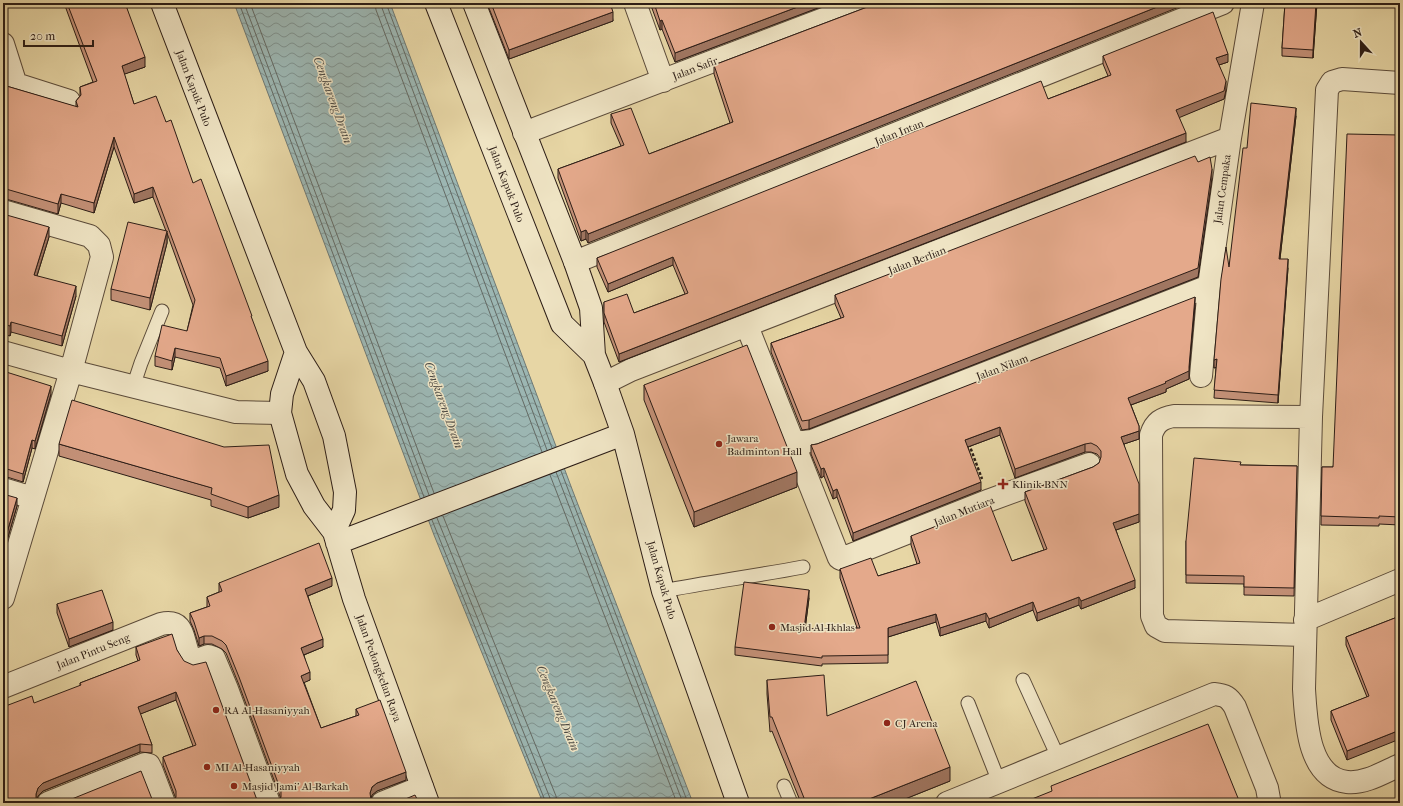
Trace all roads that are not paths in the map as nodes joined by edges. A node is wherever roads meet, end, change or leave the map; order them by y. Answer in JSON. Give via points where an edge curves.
{"nodes":[{"id":1,"x":162,"y":3,"type":"edge"},
{"id":2,"x":436,"y":3,"type":"edge"},
{"id":3,"x":474,"y":3,"type":"edge"},
{"id":4,"x":635,"y":3,"type":"edge"},
{"id":5,"x":866,"y":3,"type":"edge"},
{"id":6,"x":1223,"y":3,"type":"edge"},
{"id":7,"x":1253,"y":3,"type":"edge"},
{"id":8,"x":3,"y":44,"type":"edge"},
{"id":9,"x":663,"y":81,"type":"junction"},
{"id":10,"x":9,"y":83,"type":"edge"},
{"id":11,"x":1400,"y":83,"type":"edge"},
{"id":12,"x":68,"y":101,"type":"dead end"},
{"id":13,"x":524,"y":132,"type":"junction"},
{"id":14,"x":1230,"y":138,"type":"junction"},
{"id":15,"x":3,"y":211,"type":"edge"},
{"id":16,"x":575,"y":262,"type":"junction"},
{"id":17,"x":1209,"y":286,"type":"junction"},
{"id":18,"x":162,"y":311,"type":"dead end"},
{"id":19,"x":747,"y":326,"type":"junction"},
{"id":20,"x":3,"y":352,"type":"edge"},
{"id":21,"x":296,"y":352,"type":"junction"},
{"id":22,"x":594,"y":355,"type":"junction"},
{"id":23,"x":71,"y":371,"type":"junction"},
{"id":24,"x":1201,"y":376,"type":"dead end"},
{"id":25,"x":605,"y":383,"type":"junction"},
{"id":26,"x":133,"y":387,"type":"junction"},
{"id":27,"x":280,"y":413,"type":"junction"},
{"id":28,"x":1311,"y":417,"type":"junction"},
{"id":29,"x":616,"y":437,"type":"junction"},
{"id":30,"x":794,"y":443,"type":"junction"},
{"id":31,"x":1089,"y":464,"type":"dead end"},
{"id":32,"x":3,"y":490,"type":"edge"},
{"id":33,"x":33,"y":498,"type":"junction"},
{"id":34,"x":342,"y":537,"type":"junction"},
{"id":35,"x":803,"y":567,"type":"dead end"},
{"id":36,"x":1400,"y":580,"type":"edge"},
{"id":37,"x":663,"y":592,"type":"junction"},
{"id":38,"x":3,"y":597,"type":"edge"},
{"id":39,"x":1305,"y":628,"type":"junction"},
{"id":40,"x":1023,"y":680,"type":"dead end"},
{"id":41,"x":3,"y":687,"type":"edge"},
{"id":42,"x":968,"y":704,"type":"dead end"},
{"id":43,"x":1058,"y":757,"type":"junction"},
{"id":44,"x":1400,"y":765,"type":"edge"},
{"id":45,"x":999,"y":782,"type":"junction"},
{"id":46,"x":784,"y":786,"type":"dead end"},
{"id":47,"x":425,"y":795,"type":"edge"},
{"id":48,"x":48,"y":803,"type":"edge"},
{"id":49,"x":164,"y":803,"type":"edge"},
{"id":50,"x":269,"y":803,"type":"edge"},
{"id":51,"x":382,"y":803,"type":"edge"},
{"id":52,"x":738,"y":803,"type":"edge"},
{"id":53,"x":791,"y":803,"type":"edge"},
{"id":54,"x":947,"y":803,"type":"edge"},
{"id":55,"x":1268,"y":803,"type":"edge"}],
"edges":[{"from":1,"to":21,"type":"street","name":"Jalan Kapuk Pulo"},
{"from":2,"to":22,"type":"street","name":"Jalan Kapuk Pulo","via":[[562,324]]},
{"from":3,"to":13,"type":"street","name":"Jalan Kapuk Pulo"},
{"from":4,"to":9,"type":"street"},
{"from":5,"to":9,"type":"street","name":"Jalan Safir"},
{"from":6,"to":16,"type":"street","name":"Jalan Intan"},
{"from":7,"to":14,"type":"street","name":"Jalan Cempaka"},
{"from":8,"to":10,"type":"street"},
{"from":9,"to":13,"type":"street","name":"Jalan Safir"},
{"from":10,"to":12,"type":"street"},
{"from":11,"to":28,"type":"street","via":[[1342,79],[1332,82],[1327,90]]},
{"from":13,"to":16,"type":"street","name":"Jalan Kapuk Pulo"},
{"from":14,"to":17,"type":"street","name":"Jalan Cempaka"},
{"from":14,"to":19,"type":"street","name":"Jalan Berlian"},
{"from":15,"to":23,"type":"street","via":[[90,236],[99,245],[102,257]]},
{"from":16,"to":22,"type":"street","name":"Jalan Kapuk Pulo","via":[[591,308]]},
{"from":17,"to":24,"type":"street","name":"Jalan Cempaka"},
{"from":17,"to":30,"type":"street","name":"Jalan Nilam","via":[[812,441]]},
{"from":18,"to":26,"type":"lane"},
{"from":19,"to":25,"type":"street","name":"Jalan Berlian","via":[[631,370]]},
{"from":19,"to":30,"type":"street"},
{"from":20,"to":23,"type":"street"},
{"from":21,"to":27,"type":"street","via":[[282,394]]},
{"from":21,"to":34,"type":"street","name":"Jalan Kapuk Pulo","via":[[314,381],[334,436],[345,492]]},
{"from":22,"to":25,"type":"street","name":"Jalan Kapuk Pulo"},
{"from":23,"to":26,"type":"street"},
{"from":23,"to":33,"type":"street"},
{"from":25,"to":29,"type":"street","name":"Jalan Kapuk Pulo"},
{"from":26,"to":27,"type":"street","via":[[236,412]]},
{"from":27,"to":34,"type":"street","via":[[297,474],[314,506]]},
{"from":28,"to":39,"type":"street"},
{"from":28,"to":39,"type":"street","via":[[1174,416],[1158,422],[1151,435],[1152,616],[1156,626],[1165,631]]},
{"from":29,"to":34,"type":"street"},
{"from":29,"to":37,"type":"street","name":"Jalan Kapuk Pulo"},
{"from":30,"to":31,"type":"street","name":"Jalan Mutiara","via":[[840,559]]},
{"from":32,"to":33,"type":"street"},
{"from":33,"to":38,"type":"street"},
{"from":34,"to":47,"type":"street","name":"Jalan Pedongkelan Raya","via":[[354,599]]},
{"from":35,"to":37,"type":"lane"},
{"from":36,"to":39,"type":"street"},
{"from":37,"to":52,"type":"street","name":"Jalan Kapuk Pulo"},
{"from":39,"to":44,"type":"street","via":[[1306,721],[1315,756],[1324,770],[1335,779],[1348,782],[1365,780]]},
{"from":40,"to":43,"type":"lane"},
{"from":41,"to":50,"type":"street","name":"Jalan Pintu Seng","via":[[162,624],[175,623],[191,659],[194,661],[208,656],[214,658]]},
{"from":42,"to":45,"type":"lane"},
{"from":43,"to":45,"type":"street"},
{"from":43,"to":55,"type":"street","via":[[1206,696],[1222,694],[1230,698],[1235,706],[1267,788]]},
{"from":45,"to":54,"type":"street"},
{"from":46,"to":53,"type":"lane"},
{"from":47,"to":51,"type":"street"},
{"from":48,"to":49,"type":"street","via":[[145,764],[151,769]]}]}
